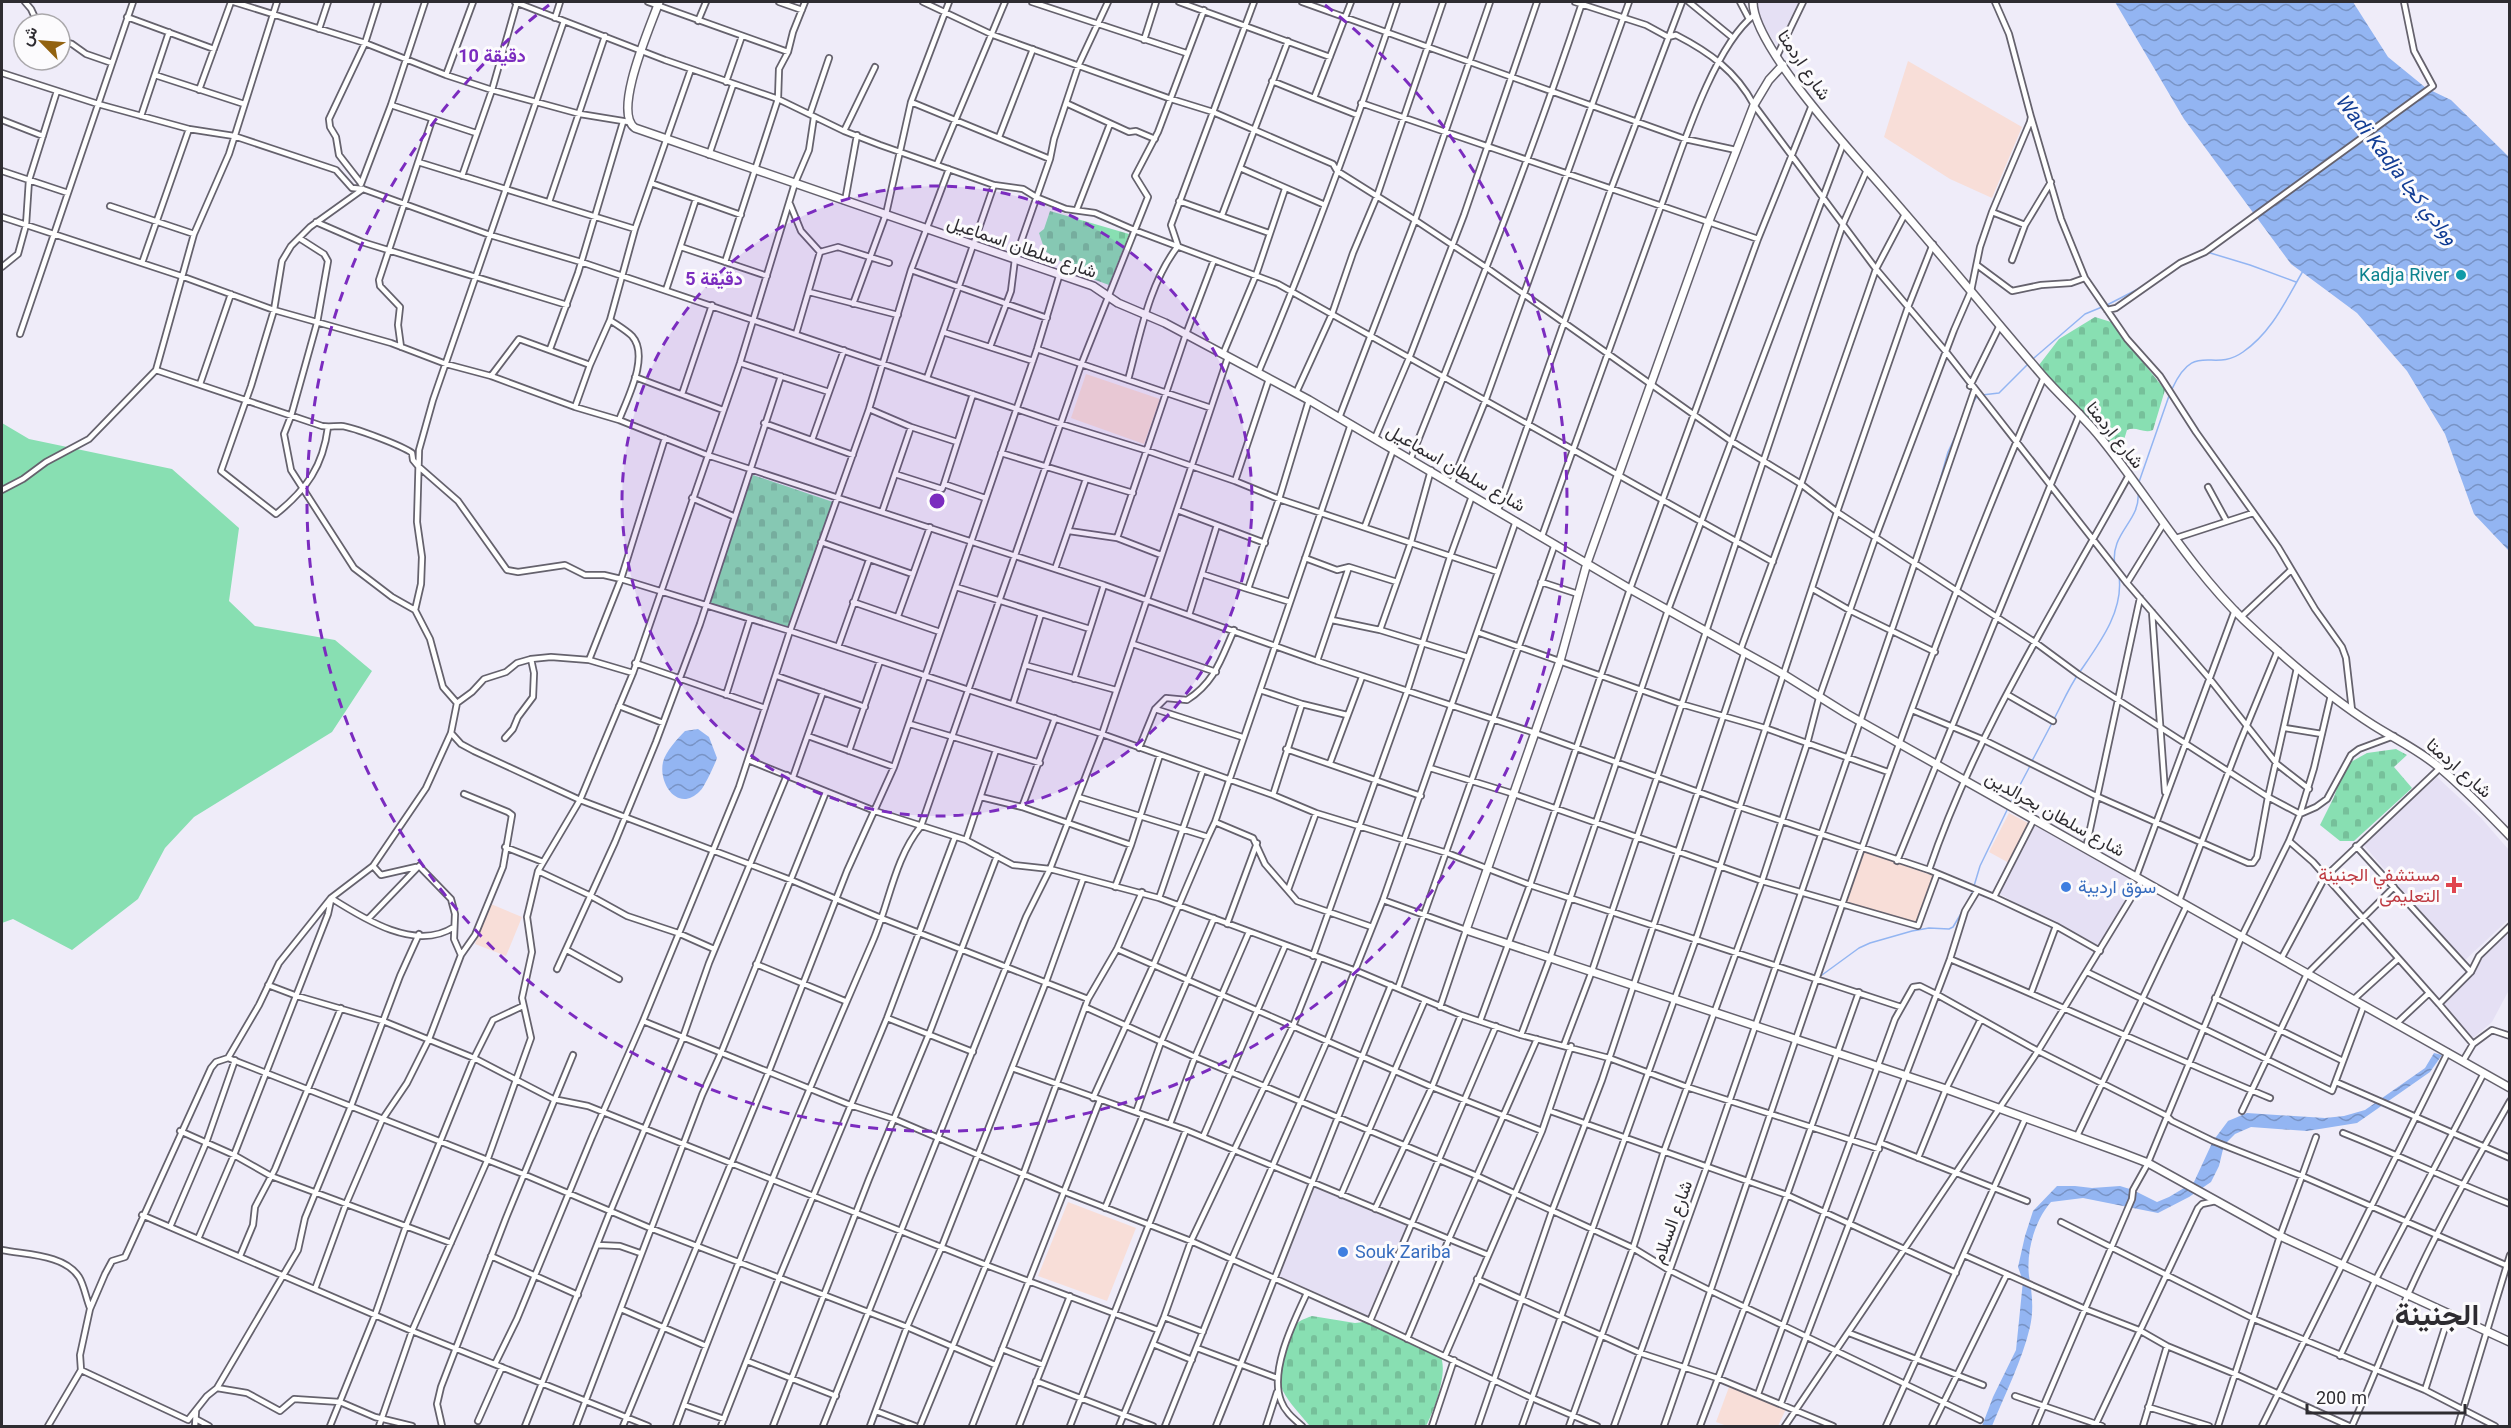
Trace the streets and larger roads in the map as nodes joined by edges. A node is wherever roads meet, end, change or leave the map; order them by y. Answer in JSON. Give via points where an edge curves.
{"nodes":[{"id":1,"x":133,"y":2,"type":"edge"},
{"id":2,"x":232,"y":2,"type":"edge"},
{"id":3,"x":277,"y":2,"type":"edge"},
{"id":4,"x":328,"y":2,"type":"edge"},
{"id":5,"x":378,"y":2,"type":"edge"},
{"id":6,"x":425,"y":2,"type":"edge"},
{"id":7,"x":472,"y":2,"type":"edge"},
{"id":8,"x":516,"y":2,"type":"edge"},
{"id":9,"x":561,"y":2,"type":"edge"},
{"id":10,"x":648,"y":2,"type":"edge"},
{"id":11,"x":706,"y":2,"type":"edge"},
{"id":12,"x":779,"y":2,"type":"edge"},
{"id":13,"x":806,"y":2,"type":"edge"},
{"id":14,"x":923,"y":2,"type":"edge"},
{"id":15,"x":949,"y":2,"type":"edge"},
{"id":16,"x":1005,"y":2,"type":"edge"},
{"id":17,"x":1032,"y":2,"type":"edge"},
{"id":18,"x":1051,"y":2,"type":"edge"},
{"id":19,"x":1108,"y":2,"type":"edge"},
{"id":20,"x":1156,"y":2,"type":"edge"},
{"id":21,"x":1179,"y":2,"type":"edge"},
{"id":22,"x":1254,"y":2,"type":"edge"},
{"id":23,"x":1302,"y":2,"type":"edge"},
{"id":24,"x":1351,"y":2,"type":"edge"},
{"id":25,"x":1396,"y":2,"type":"edge"},
{"id":26,"x":1443,"y":2,"type":"edge"},
{"id":27,"x":1490,"y":2,"type":"edge"},
{"id":28,"x":1537,"y":2,"type":"edge"},
{"id":29,"x":1575,"y":2,"type":"edge"},
{"id":30,"x":1629,"y":2,"type":"edge"},
{"id":31,"x":1682,"y":2,"type":"edge"},
{"id":32,"x":1689,"y":2,"type":"edge"},
{"id":33,"x":1740,"y":2,"type":"edge"},
{"id":34,"x":1753,"y":2,"type":"edge"},
{"id":35,"x":1803,"y":2,"type":"edge"},
{"id":36,"x":1995,"y":2,"type":"edge"},
{"id":37,"x":2404,"y":2,"type":"edge"},
{"id":38,"x":1582,"y":3,"type":"edge"},
{"id":39,"x":658,"y":4,"type":"edge"},
{"id":40,"x":1048,"y":8,"type":"junction"},
{"id":41,"x":802,"y":10,"type":"junction"},
{"id":42,"x":1204,"y":10,"type":"junction"},
{"id":43,"x":945,"y":13,"type":"junction"},
{"id":44,"x":273,"y":14,"type":"junction"},
{"id":45,"x":127,"y":17,"type":"junction"},
{"id":46,"x":1752,"y":17,"type":"junction"},
{"id":47,"x":555,"y":18,"type":"junction"},
{"id":48,"x":1346,"y":18,"type":"junction"},
{"id":49,"x":1623,"y":19,"type":"junction"},
{"id":50,"x":564,"y":21,"type":"junction"},
{"id":51,"x":698,"y":21,"type":"junction"},
{"id":52,"x":1097,"y":25,"type":"junction"},
{"id":53,"x":1245,"y":26,"type":"junction"},
{"id":54,"x":319,"y":29,"type":"junction"},
{"id":55,"x":170,"y":32,"type":"junction"},
{"id":56,"x":1386,"y":32,"type":"junction"},
{"id":57,"x":993,"y":35,"type":"junction"},
{"id":58,"x":605,"y":36,"type":"junction"},
{"id":59,"x":742,"y":36,"type":"junction"},
{"id":60,"x":1668,"y":37,"type":"junction"},
{"id":61,"x":1733,"y":38,"type":"junction"},
{"id":62,"x":1143,"y":40,"type":"junction"},
{"id":63,"x":1288,"y":41,"type":"junction"},
{"id":64,"x":365,"y":43,"type":"junction"},
{"id":65,"x":72,"y":44,"type":"edge"},
{"id":66,"x":1426,"y":46,"type":"junction"},
{"id":67,"x":214,"y":49,"type":"junction"},
{"id":68,"x":1033,"y":49,"type":"junction"},
{"id":69,"x":641,"y":50,"type":"junction"},
{"id":70,"x":788,"y":52,"type":"junction"},
{"id":71,"x":1186,"y":53,"type":"junction"},
{"id":72,"x":1777,"y":56,"type":"junction"},
{"id":73,"x":1330,"y":57,"type":"junction"},
{"id":74,"x":828,"y":58,"type":"dead end"},
{"id":75,"x":405,"y":60,"type":"junction"},
{"id":76,"x":1720,"y":61,"type":"junction"},
{"id":77,"x":1469,"y":62,"type":"junction"},
{"id":78,"x":112,"y":63,"type":"junction"},
{"id":79,"x":1080,"y":64,"type":"junction"},
{"id":80,"x":1782,"y":65,"type":"junction"},
{"id":81,"x":875,"y":67,"type":"dead end"},
{"id":82,"x":691,"y":69,"type":"junction"},
{"id":83,"x":2,"y":73,"type":"edge"},
{"id":84,"x":155,"y":75,"type":"junction"},
{"id":85,"x":446,"y":75,"type":"junction"},
{"id":86,"x":1510,"y":75,"type":"junction"},
{"id":87,"x":1272,"y":81,"type":"junction"},
{"id":88,"x":726,"y":82,"type":"junction"},
{"id":89,"x":733,"y":85,"type":"junction"},
{"id":90,"x":200,"y":90,"type":"junction"},
{"id":91,"x":492,"y":90,"type":"junction"},
{"id":92,"x":1553,"y":90,"type":"junction"},
{"id":93,"x":57,"y":91,"type":"junction"},
{"id":94,"x":1314,"y":98,"type":"junction"},
{"id":95,"x":778,"y":99,"type":"junction"},
{"id":96,"x":1170,"y":99,"type":"junction"},
{"id":97,"x":537,"y":101,"type":"junction"},
{"id":98,"x":911,"y":102,"type":"junction"},
{"id":99,"x":1361,"y":103,"type":"junction"},
{"id":100,"x":98,"y":104,"type":"junction"},
{"id":101,"x":244,"y":104,"type":"junction"},
{"id":102,"x":1068,"y":104,"type":"junction"},
{"id":103,"x":391,"y":105,"type":"junction"},
{"id":104,"x":1591,"y":105,"type":"junction"},
{"id":105,"x":1754,"y":105,"type":"junction"},
{"id":106,"x":1812,"y":105,"type":"junction"},
{"id":107,"x":1213,"y":111,"type":"junction"},
{"id":108,"x":580,"y":114,"type":"junction"},
{"id":109,"x":1357,"y":115,"type":"junction"},
{"id":110,"x":141,"y":116,"type":"junction"},
{"id":111,"x":812,"y":116,"type":"junction"},
{"id":112,"x":1403,"y":117,"type":"junction"},
{"id":113,"x":2031,"y":117,"type":"junction"},
{"id":114,"x":2,"y":120,"type":"edge"},
{"id":115,"x":432,"y":120,"type":"junction"},
{"id":116,"x":957,"y":120,"type":"junction"},
{"id":117,"x":1637,"y":120,"type":"junction"},
{"id":118,"x":626,"y":122,"type":"junction"},
{"id":119,"x":1110,"y":124,"type":"junction"},
{"id":120,"x":189,"y":129,"type":"junction"},
{"id":121,"x":1256,"y":129,"type":"junction"},
{"id":122,"x":844,"y":131,"type":"junction"},
{"id":123,"x":1444,"y":131,"type":"junction"},
{"id":124,"x":476,"y":133,"type":"junction"},
{"id":125,"x":857,"y":135,"type":"junction"},
{"id":126,"x":43,"y":136,"type":"junction"},
{"id":127,"x":234,"y":136,"type":"junction"},
{"id":128,"x":999,"y":137,"type":"junction"},
{"id":129,"x":1155,"y":139,"type":"junction"},
{"id":130,"x":1685,"y":139,"type":"junction"},
{"id":131,"x":666,"y":140,"type":"junction"},
{"id":132,"x":1843,"y":144,"type":"junction"},
{"id":133,"x":1486,"y":147,"type":"junction"},
{"id":134,"x":1736,"y":150,"type":"junction"},
{"id":135,"x":899,"y":152,"type":"junction"},
{"id":136,"x":709,"y":154,"type":"junction"},
{"id":137,"x":1793,"y":157,"type":"junction"},
{"id":138,"x":1050,"y":159,"type":"junction"},
{"id":139,"x":1526,"y":160,"type":"junction"},
{"id":140,"x":418,"y":162,"type":"junction"},
{"id":141,"x":937,"y":164,"type":"junction"},
{"id":142,"x":1240,"y":168,"type":"junction"},
{"id":143,"x":949,"y":169,"type":"junction"},
{"id":144,"x":754,"y":170,"type":"junction"},
{"id":145,"x":1867,"y":170,"type":"junction"},
{"id":146,"x":2,"y":171,"type":"edge"},
{"id":147,"x":1337,"y":171,"type":"junction"},
{"id":148,"x":1568,"y":174,"type":"junction"},
{"id":149,"x":462,"y":176,"type":"junction"},
{"id":150,"x":29,"y":180,"type":"junction"},
{"id":151,"x":360,"y":182,"type":"junction"},
{"id":152,"x":2051,"y":182,"type":"junction"},
{"id":153,"x":651,"y":183,"type":"junction"},
{"id":154,"x":795,"y":183,"type":"junction"},
{"id":155,"x":994,"y":184,"type":"junction"},
{"id":156,"x":363,"y":189,"type":"junction"},
{"id":157,"x":1285,"y":189,"type":"junction"},
{"id":158,"x":1611,"y":189,"type":"junction"},
{"id":159,"x":506,"y":190,"type":"junction"},
{"id":160,"x":68,"y":193,"type":"junction"},
{"id":161,"x":1377,"y":196,"type":"junction"},
{"id":162,"x":1823,"y":196,"type":"junction"},
{"id":163,"x":1036,"y":197,"type":"junction"},
{"id":164,"x":696,"y":200,"type":"junction"},
{"id":165,"x":845,"y":201,"type":"junction"},
{"id":166,"x":1179,"y":201,"type":"junction"},
{"id":167,"x":549,"y":202,"type":"junction"},
{"id":168,"x":405,"y":203,"type":"junction"},
{"id":169,"x":790,"y":204,"type":"junction"},
{"id":170,"x":1325,"y":205,"type":"junction"},
{"id":171,"x":1662,"y":205,"type":"junction"},
{"id":172,"x":110,"y":206,"type":"dead end"},
{"id":173,"x":1077,"y":209,"type":"junction"},
{"id":174,"x":1906,"y":212,"type":"junction"},
{"id":175,"x":1992,"y":212,"type":"junction"},
{"id":176,"x":886,"y":214,"type":"junction"},
{"id":177,"x":741,"y":215,"type":"junction"},
{"id":178,"x":1222,"y":215,"type":"junction"},
{"id":179,"x":596,"y":216,"type":"junction"},
{"id":180,"x":2,"y":217,"type":"edge"},
{"id":181,"x":1415,"y":220,"type":"junction"},
{"id":182,"x":156,"y":221,"type":"junction"},
{"id":183,"x":1709,"y":221,"type":"junction"},
{"id":184,"x":316,"y":222,"type":"junction"},
{"id":185,"x":1843,"y":224,"type":"junction"},
{"id":186,"x":26,"y":225,"type":"junction"},
{"id":187,"x":2025,"y":225,"type":"junction"},
{"id":188,"x":635,"y":229,"type":"junction"},
{"id":189,"x":926,"y":229,"type":"junction"},
{"id":190,"x":1134,"y":230,"type":"junction"},
{"id":191,"x":1269,"y":233,"type":"junction"},
{"id":192,"x":54,"y":234,"type":"junction"},
{"id":193,"x":194,"y":234,"type":"junction"},
{"id":194,"x":490,"y":235,"type":"junction"},
{"id":195,"x":299,"y":238,"type":"junction"},
{"id":196,"x":1758,"y":239,"type":"junction"},
{"id":197,"x":1933,"y":244,"type":"junction"},
{"id":198,"x":974,"y":245,"type":"junction"},
{"id":199,"x":1452,"y":245,"type":"junction"},
{"id":200,"x":1178,"y":246,"type":"junction"},
{"id":201,"x":681,"y":247,"type":"junction"},
{"id":202,"x":390,"y":251,"type":"junction"},
{"id":203,"x":820,"y":252,"type":"junction"},
{"id":204,"x":871,"y":257,"type":"junction"},
{"id":205,"x":1015,"y":259,"type":"junction"},
{"id":206,"x":1214,"y":260,"type":"junction"},
{"id":207,"x":2012,"y":260,"type":"dead end"},
{"id":208,"x":581,"y":262,"type":"junction"},
{"id":209,"x":725,"y":262,"type":"junction"},
{"id":210,"x":142,"y":263,"type":"junction"},
{"id":211,"x":889,"y":264,"type":"dead end"},
{"id":212,"x":1977,"y":265,"type":"junction"},
{"id":213,"x":2,"y":267,"type":"edge"},
{"id":214,"x":1487,"y":268,"type":"junction"},
{"id":215,"x":1876,"y":269,"type":"junction"},
{"id":216,"x":911,"y":270,"type":"junction"},
{"id":217,"x":1060,"y":273,"type":"junction"},
{"id":218,"x":621,"y":275,"type":"junction"},
{"id":219,"x":1256,"y":275,"type":"junction"},
{"id":220,"x":181,"y":276,"type":"junction"},
{"id":221,"x":767,"y":276,"type":"junction"},
{"id":222,"x":476,"y":278,"type":"junction"},
{"id":223,"x":2085,"y":278,"type":"junction"},
{"id":224,"x":958,"y":286,"type":"junction"},
{"id":225,"x":666,"y":290,"type":"junction"},
{"id":226,"x":1292,"y":291,"type":"junction"},
{"id":227,"x":1971,"y":291,"type":"junction"},
{"id":228,"x":809,"y":292,"type":"junction"},
{"id":229,"x":1524,"y":293,"type":"junction"},
{"id":230,"x":231,"y":294,"type":"junction"},
{"id":231,"x":1108,"y":297,"type":"junction"},
{"id":232,"x":1005,"y":303,"type":"junction"},
{"id":233,"x":567,"y":304,"type":"junction"},
{"id":234,"x":853,"y":304,"type":"junction"},
{"id":235,"x":712,"y":306,"type":"junction"},
{"id":236,"x":1908,"y":307,"type":"junction"},
{"id":237,"x":274,"y":310,"type":"junction"},
{"id":238,"x":2107,"y":310,"type":"junction"},
{"id":239,"x":1147,"y":314,"type":"junction"},
{"id":240,"x":898,"y":315,"type":"junction"},
{"id":241,"x":1332,"y":315,"type":"junction"},
{"id":242,"x":1047,"y":318,"type":"junction"},
{"id":243,"x":753,"y":319,"type":"junction"},
{"id":244,"x":609,"y":320,"type":"junction"},
{"id":245,"x":317,"y":323,"type":"junction"},
{"id":246,"x":1565,"y":323,"type":"junction"},
{"id":247,"x":2000,"y":325,"type":"junction"},
{"id":248,"x":943,"y":332,"type":"junction"},
{"id":249,"x":20,"y":334,"type":"dead end"},
{"id":250,"x":796,"y":334,"type":"junction"},
{"id":251,"x":1186,"y":334,"type":"junction"},
{"id":252,"x":1371,"y":336,"type":"junction"},
{"id":253,"x":401,"y":347,"type":"junction"},
{"id":254,"x":990,"y":347,"type":"junction"},
{"id":255,"x":550,"y":349,"type":"junction"},
{"id":256,"x":1037,"y":349,"type":"junction"},
{"id":257,"x":844,"y":350,"type":"junction"},
{"id":258,"x":1947,"y":353,"type":"junction"},
{"id":259,"x":1606,"y":354,"type":"junction"},
{"id":260,"x":1226,"y":356,"type":"junction"},
{"id":261,"x":1410,"y":356,"type":"junction"},
{"id":262,"x":1033,"y":361,"type":"junction"},
{"id":263,"x":740,"y":363,"type":"junction"},
{"id":264,"x":884,"y":363,"type":"junction"},
{"id":265,"x":446,"y":364,"type":"junction"},
{"id":266,"x":590,"y":365,"type":"junction"},
{"id":267,"x":1082,"y":365,"type":"junction"},
{"id":268,"x":156,"y":370,"type":"junction"},
{"id":269,"x":1258,"y":373,"type":"junction"},
{"id":270,"x":1444,"y":375,"type":"junction"},
{"id":271,"x":491,"y":376,"type":"junction"},
{"id":272,"x":781,"y":376,"type":"junction"},
{"id":273,"x":635,"y":377,"type":"junction"},
{"id":274,"x":2044,"y":377,"type":"junction"},
{"id":275,"x":927,"y":378,"type":"junction"},
{"id":276,"x":1269,"y":379,"type":"junction"},
{"id":277,"x":1128,"y":380,"type":"junction"},
{"id":278,"x":200,"y":384,"type":"junction"},
{"id":279,"x":1651,"y":385,"type":"junction"},
{"id":280,"x":1970,"y":386,"type":"junction"},
{"id":281,"x":1974,"y":391,"type":"junction"},
{"id":282,"x":829,"y":392,"type":"junction"},
{"id":283,"x":1296,"y":393,"type":"junction"},
{"id":284,"x":682,"y":394,"type":"junction"},
{"id":285,"x":973,"y":394,"type":"junction"},
{"id":286,"x":1167,"y":394,"type":"junction"},
{"id":287,"x":1486,"y":399,"type":"junction"},
{"id":288,"x":1309,"y":400,"type":"junction"},
{"id":289,"x":245,"y":401,"type":"junction"},
{"id":290,"x":575,"y":407,"type":"junction"},
{"id":291,"x":1017,"y":408,"type":"junction"},
{"id":292,"x":1211,"y":408,"type":"junction"},
{"id":293,"x":869,"y":409,"type":"junction"},
{"id":294,"x":723,"y":410,"type":"junction"},
{"id":295,"x":2080,"y":413,"type":"junction"},
{"id":296,"x":1694,"y":414,"type":"junction"},
{"id":297,"x":291,"y":416,"type":"junction"},
{"id":298,"x":1339,"y":418,"type":"junction"},
{"id":299,"x":619,"y":420,"type":"junction"},
{"id":300,"x":764,"y":423,"type":"junction"},
{"id":301,"x":1529,"y":423,"type":"junction"},
{"id":302,"x":1061,"y":424,"type":"junction"},
{"id":303,"x":1351,"y":424,"type":"junction"},
{"id":304,"x":328,"y":427,"type":"junction"},
{"id":305,"x":911,"y":427,"type":"junction"},
{"id":306,"x":665,"y":438,"type":"junction"},
{"id":307,"x":1375,"y":438,"type":"junction"},
{"id":308,"x":812,"y":441,"type":"junction"},
{"id":309,"x":1731,"y":441,"type":"junction"},
{"id":310,"x":957,"y":442,"type":"junction"},
{"id":311,"x":2016,"y":442,"type":"junction"},
{"id":312,"x":1393,"y":449,"type":"junction"},
{"id":313,"x":1574,"y":450,"type":"junction"},
{"id":314,"x":1148,"y":451,"type":"junction"},
{"id":315,"x":1001,"y":453,"type":"junction"},
{"id":316,"x":707,"y":455,"type":"junction"},
{"id":317,"x":853,"y":455,"type":"junction"},
{"id":318,"x":1411,"y":458,"type":"junction"},
{"id":319,"x":1765,"y":461,"type":"junction"},
{"id":320,"x":418,"y":466,"type":"junction"},
{"id":321,"x":1192,"y":466,"type":"junction"},
{"id":322,"x":749,"y":469,"type":"junction"},
{"id":323,"x":1046,"y":469,"type":"junction"},
{"id":324,"x":1431,"y":470,"type":"junction"},
{"id":325,"x":895,"y":474,"type":"junction"},
{"id":326,"x":1618,"y":475,"type":"junction"},
{"id":327,"x":2129,"y":475,"type":"junction"},
{"id":328,"x":1086,"y":479,"type":"junction"},
{"id":329,"x":1235,"y":481,"type":"junction"},
{"id":330,"x":1452,"y":483,"type":"junction"},
{"id":331,"x":2050,"y":483,"type":"junction"},
{"id":332,"x":944,"y":484,"type":"junction"},
{"id":333,"x":1802,"y":484,"type":"junction"},
{"id":334,"x":302,"y":487,"type":"junction"},
{"id":335,"x":2208,"y":488,"type":"dead end"},
{"id":336,"x":2,"y":490,"type":"edge"},
{"id":337,"x":1133,"y":493,"type":"junction"},
{"id":338,"x":1473,"y":495,"type":"junction"},
{"id":339,"x":692,"y":498,"type":"junction"},
{"id":340,"x":985,"y":498,"type":"junction"},
{"id":341,"x":838,"y":499,"type":"junction"},
{"id":342,"x":1279,"y":499,"type":"junction"},
{"id":343,"x":1663,"y":500,"type":"junction"},
{"id":344,"x":1177,"y":510,"type":"junction"},
{"id":345,"x":1498,"y":510,"type":"junction"},
{"id":346,"x":882,"y":512,"type":"junction"},
{"id":347,"x":1837,"y":512,"type":"junction"},
{"id":348,"x":1320,"y":513,"type":"junction"},
{"id":349,"x":2253,"y":513,"type":"junction"},
{"id":350,"x":733,"y":516,"type":"junction"},
{"id":351,"x":2226,"y":520,"type":"junction"},
{"id":352,"x":1516,"y":521,"type":"junction"},
{"id":353,"x":1700,"y":522,"type":"junction"},
{"id":354,"x":2164,"y":523,"type":"junction"},
{"id":355,"x":1217,"y":525,"type":"junction"},
{"id":356,"x":1365,"y":526,"type":"junction"},
{"id":357,"x":930,"y":527,"type":"junction"},
{"id":358,"x":1069,"y":531,"type":"junction"},
{"id":359,"x":1542,"y":536,"type":"junction"},
{"id":360,"x":1876,"y":536,"type":"junction"},
{"id":361,"x":1117,"y":538,"type":"junction"},
{"id":362,"x":2094,"y":538,"type":"junction"},
{"id":363,"x":2176,"y":538,"type":"junction"},
{"id":364,"x":971,"y":541,"type":"junction"},
{"id":365,"x":821,"y":542,"type":"junction"},
{"id":366,"x":1411,"y":542,"type":"junction"},
{"id":367,"x":1264,"y":543,"type":"junction"},
{"id":368,"x":1736,"y":543,"type":"junction"},
{"id":369,"x":1555,"y":544,"type":"junction"},
{"id":370,"x":1161,"y":555,"type":"junction"},
{"id":371,"x":1016,"y":556,"type":"junction"},
{"id":372,"x":1450,"y":557,"type":"junction"},
{"id":373,"x":1305,"y":558,"type":"junction"},
{"id":374,"x":869,"y":560,"type":"junction"},
{"id":375,"x":1773,"y":562,"type":"junction"},
{"id":376,"x":1587,"y":563,"type":"junction"},
{"id":377,"x":1916,"y":563,"type":"junction"},
{"id":378,"x":1349,"y":567,"type":"junction"},
{"id":379,"x":1055,"y":569,"type":"junction"},
{"id":380,"x":2291,"y":570,"type":"junction"},
{"id":381,"x":1498,"y":572,"type":"junction"},
{"id":382,"x":912,"y":574,"type":"junction"},
{"id":383,"x":1202,"y":574,"type":"junction"},
{"id":384,"x":621,"y":579,"type":"junction"},
{"id":385,"x":1397,"y":582,"type":"junction"},
{"id":386,"x":1541,"y":582,"type":"junction"},
{"id":387,"x":2127,"y":583,"type":"junction"},
{"id":388,"x":1104,"y":585,"type":"junction"},
{"id":389,"x":956,"y":587,"type":"junction"},
{"id":390,"x":1248,"y":589,"type":"junction"},
{"id":391,"x":1630,"y":589,"type":"junction"},
{"id":392,"x":1814,"y":589,"type":"junction"},
{"id":393,"x":660,"y":592,"type":"junction"},
{"id":394,"x":1958,"y":592,"type":"junction"},
{"id":395,"x":1578,"y":594,"type":"junction"},
{"id":396,"x":2140,"y":598,"type":"junction"},
{"id":397,"x":1147,"y":601,"type":"junction"},
{"id":398,"x":853,"y":602,"type":"junction"},
{"id":399,"x":998,"y":602,"type":"junction"},
{"id":400,"x":1290,"y":602,"type":"junction"},
{"id":401,"x":705,"y":606,"type":"junction"},
{"id":402,"x":416,"y":610,"type":"junction"},
{"id":403,"x":1668,"y":610,"type":"junction"},
{"id":404,"x":2235,"y":610,"type":"junction"},
{"id":405,"x":1851,"y":611,"type":"junction"},
{"id":406,"x":2152,"y":612,"type":"junction"},
{"id":407,"x":1041,"y":614,"type":"junction"},
{"id":408,"x":1189,"y":615,"type":"junction"},
{"id":409,"x":898,"y":616,"type":"junction"},
{"id":410,"x":2241,"y":617,"type":"junction"},
{"id":411,"x":1995,"y":618,"type":"junction"},
{"id":412,"x":750,"y":620,"type":"junction"},
{"id":413,"x":1332,"y":620,"type":"junction"},
{"id":414,"x":1090,"y":629,"type":"junction"},
{"id":415,"x":1234,"y":630,"type":"junction"},
{"id":416,"x":1380,"y":630,"type":"junction"},
{"id":417,"x":790,"y":631,"type":"junction"},
{"id":418,"x":1704,"y":631,"type":"junction"},
{"id":419,"x":940,"y":632,"type":"junction"},
{"id":420,"x":1477,"y":632,"type":"junction"},
{"id":421,"x":1892,"y":632,"type":"junction"},
{"id":422,"x":1423,"y":643,"type":"junction"},
{"id":423,"x":2036,"y":643,"type":"junction"},
{"id":424,"x":1133,"y":644,"type":"junction"},
{"id":425,"x":1276,"y":646,"type":"junction"},
{"id":426,"x":1518,"y":646,"type":"junction"},
{"id":427,"x":838,"y":647,"type":"junction"},
{"id":428,"x":2278,"y":650,"type":"junction"},
{"id":429,"x":1935,"y":652,"type":"junction"},
{"id":430,"x":1742,"y":653,"type":"junction"},
{"id":431,"x":1468,"y":657,"type":"junction"},
{"id":432,"x":531,"y":659,"type":"junction"},
{"id":433,"x":589,"y":660,"type":"junction"},
{"id":434,"x":880,"y":661,"type":"junction"},
{"id":435,"x":1317,"y":661,"type":"junction"},
{"id":436,"x":1560,"y":661,"type":"junction"},
{"id":437,"x":635,"y":663,"type":"junction"},
{"id":438,"x":1025,"y":665,"type":"junction"},
{"id":439,"x":2297,"y":668,"type":"junction"},
{"id":440,"x":1216,"y":672,"type":"junction"},
{"id":441,"x":633,"y":673,"type":"junction"},
{"id":442,"x":1600,"y":674,"type":"junction"},
{"id":443,"x":1783,"y":674,"type":"junction"},
{"id":444,"x":777,"y":676,"type":"junction"},
{"id":445,"x":1362,"y":676,"type":"junction"},
{"id":446,"x":925,"y":677,"type":"junction"},
{"id":447,"x":2209,"y":678,"type":"junction"},
{"id":448,"x":679,"y":679,"type":"junction"},
{"id":449,"x":1074,"y":679,"type":"junction"},
{"id":450,"x":1116,"y":690,"type":"junction"},
{"id":451,"x":1260,"y":690,"type":"junction"},
{"id":452,"x":1641,"y":690,"type":"junction"},
{"id":453,"x":969,"y":691,"type":"junction"},
{"id":454,"x":823,"y":692,"type":"junction"},
{"id":455,"x":1407,"y":692,"type":"junction"},
{"id":456,"x":726,"y":694,"type":"junction"},
{"id":457,"x":2008,"y":695,"type":"junction"},
{"id":458,"x":2331,"y":695,"type":"junction"},
{"id":459,"x":1819,"y":698,"type":"junction"},
{"id":460,"x":2117,"y":698,"type":"junction"},
{"id":461,"x":457,"y":703,"type":"junction"},
{"id":462,"x":1013,"y":704,"type":"junction"},
{"id":463,"x":1302,"y":704,"type":"junction"},
{"id":464,"x":1681,"y":704,"type":"junction"},
{"id":465,"x":619,"y":706,"type":"junction"},
{"id":466,"x":865,"y":707,"type":"junction"},
{"id":467,"x":1451,"y":707,"type":"junction"},
{"id":468,"x":765,"y":708,"type":"junction"},
{"id":469,"x":1155,"y":709,"type":"junction"},
{"id":470,"x":1912,"y":710,"type":"junction"},
{"id":471,"x":2352,"y":710,"type":"junction"},
{"id":472,"x":1347,"y":715,"type":"junction"},
{"id":473,"x":1724,"y":716,"type":"junction"},
{"id":474,"x":1056,"y":718,"type":"junction"},
{"id":475,"x":1492,"y":719,"type":"junction"},
{"id":476,"x":1859,"y":721,"type":"junction"},
{"id":477,"x":2053,"y":721,"type":"dead end"},
{"id":478,"x":663,"y":723,"type":"junction"},
{"id":479,"x":910,"y":724,"type":"junction"},
{"id":480,"x":2246,"y":725,"type":"junction"},
{"id":481,"x":2160,"y":726,"type":"junction"},
{"id":482,"x":1951,"y":727,"type":"junction"},
{"id":483,"x":1765,"y":728,"type":"junction"},
{"id":484,"x":2285,"y":728,"type":"junction"},
{"id":485,"x":451,"y":733,"type":"junction"},
{"id":486,"x":1535,"y":733,"type":"junction"},
{"id":487,"x":1101,"y":734,"type":"junction"},
{"id":488,"x":2322,"y":734,"type":"junction"},
{"id":489,"x":808,"y":736,"type":"junction"},
{"id":490,"x":2394,"y":736,"type":"junction"},
{"id":491,"x":1242,"y":737,"type":"junction"},
{"id":492,"x":505,"y":738,"type":"dead end"},
{"id":493,"x":952,"y":738,"type":"junction"},
{"id":494,"x":1984,"y":740,"type":"junction"},
{"id":495,"x":1899,"y":742,"type":"junction"},
{"id":496,"x":2186,"y":742,"type":"junction"},
{"id":497,"x":1807,"y":744,"type":"junction"},
{"id":498,"x":1139,"y":748,"type":"junction"},
{"id":499,"x":1286,"y":749,"type":"junction"},
{"id":500,"x":1575,"y":749,"type":"junction"},
{"id":501,"x":996,"y":750,"type":"junction"},
{"id":502,"x":849,"y":751,"type":"junction"},
{"id":503,"x":1160,"y":756,"type":"junction"},
{"id":504,"x":1847,"y":758,"type":"junction"},
{"id":505,"x":748,"y":760,"type":"junction"},
{"id":506,"x":1040,"y":763,"type":"junction"},
{"id":507,"x":1330,"y":763,"type":"junction"},
{"id":508,"x":1616,"y":764,"type":"junction"},
{"id":509,"x":1937,"y":764,"type":"junction"},
{"id":510,"x":2277,"y":764,"type":"junction"},
{"id":511,"x":894,"y":767,"type":"junction"},
{"id":512,"x":1430,"y":768,"type":"junction"},
{"id":513,"x":2440,"y":768,"type":"junction"},
{"id":514,"x":2229,"y":770,"type":"junction"},
{"id":515,"x":1203,"y":771,"type":"junction"},
{"id":516,"x":1888,"y":772,"type":"junction"},
{"id":517,"x":787,"y":774,"type":"junction"},
{"id":518,"x":793,"y":777,"type":"junction"},
{"id":519,"x":1656,"y":778,"type":"junction"},
{"id":520,"x":1229,"y":779,"type":"junction"},
{"id":521,"x":1375,"y":780,"type":"junction"},
{"id":522,"x":1471,"y":781,"type":"junction"},
{"id":523,"x":1965,"y":781,"type":"junction"},
{"id":524,"x":2309,"y":789,"type":"junction"},
{"id":525,"x":1699,"y":791,"type":"junction"},
{"id":526,"x":826,"y":792,"type":"junction"},
{"id":527,"x":464,"y":794,"type":"dead end"},
{"id":528,"x":1514,"y":794,"type":"junction"},
{"id":529,"x":2165,"y":794,"type":"junction"},
{"id":530,"x":1273,"y":795,"type":"junction"},
{"id":531,"x":981,"y":796,"type":"junction"},
{"id":532,"x":1420,"y":796,"type":"junction"},
{"id":533,"x":2096,"y":796,"type":"junction"},
{"id":534,"x":1078,"y":797,"type":"junction"},
{"id":535,"x":2268,"y":797,"type":"junction"},
{"id":536,"x":580,"y":800,"type":"junction"},
{"id":537,"x":1022,"y":807,"type":"junction"},
{"id":538,"x":1740,"y":807,"type":"junction"},
{"id":539,"x":1555,"y":808,"type":"junction"},
{"id":540,"x":875,"y":811,"type":"junction"},
{"id":541,"x":1316,"y":813,"type":"junction"},
{"id":542,"x":2300,"y":814,"type":"junction"},
{"id":543,"x":626,"y":816,"type":"junction"},
{"id":544,"x":1140,"y":817,"type":"junction"},
{"id":545,"x":2035,"y":819,"type":"junction"},
{"id":546,"x":1781,"y":820,"type":"junction"},
{"id":547,"x":1215,"y":822,"type":"junction"},
{"id":548,"x":2155,"y":823,"type":"junction"},
{"id":549,"x":1068,"y":824,"type":"junction"},
{"id":550,"x":1596,"y":824,"type":"junction"},
{"id":551,"x":921,"y":826,"type":"junction"},
{"id":552,"x":1359,"y":826,"type":"junction"},
{"id":553,"x":1182,"y":829,"type":"junction"},
{"id":554,"x":1821,"y":834,"type":"junction"},
{"id":555,"x":2510,"y":836,"type":"edge"},
{"id":556,"x":955,"y":837,"type":"junction"},
{"id":557,"x":1208,"y":837,"type":"junction"},
{"id":558,"x":1405,"y":839,"type":"junction"},
{"id":559,"x":1636,"y":839,"type":"junction"},
{"id":560,"x":966,"y":840,"type":"junction"},
{"id":561,"x":2289,"y":841,"type":"junction"},
{"id":562,"x":1257,"y":843,"type":"junction"},
{"id":563,"x":2200,"y":843,"type":"junction"},
{"id":564,"x":1131,"y":845,"type":"junction"},
{"id":565,"x":2356,"y":846,"type":"junction"},
{"id":566,"x":505,"y":847,"type":"junction"},
{"id":567,"x":1862,"y":848,"type":"junction"},
{"id":568,"x":2086,"y":848,"type":"junction"},
{"id":569,"x":713,"y":851,"type":"junction"},
{"id":570,"x":1679,"y":852,"type":"junction"},
{"id":571,"x":1447,"y":853,"type":"junction"},
{"id":572,"x":997,"y":856,"type":"junction"},
{"id":573,"x":1897,"y":861,"type":"junction"},
{"id":574,"x":543,"y":862,"type":"junction"},
{"id":575,"x":373,"y":866,"type":"junction"},
{"id":576,"x":419,"y":866,"type":"junction"},
{"id":577,"x":750,"y":866,"type":"junction"},
{"id":578,"x":1719,"y":866,"type":"junction"},
{"id":579,"x":1050,"y":869,"type":"junction"},
{"id":580,"x":1486,"y":869,"type":"junction"},
{"id":581,"x":1929,"y":870,"type":"junction"},
{"id":582,"x":538,"y":872,"type":"junction"},
{"id":583,"x":1937,"y":874,"type":"junction"},
{"id":584,"x":2325,"y":877,"type":"junction"},
{"id":585,"x":1083,"y":879,"type":"junction"},
{"id":586,"x":2139,"y":879,"type":"junction"},
{"id":587,"x":791,"y":880,"type":"junction"},
{"id":588,"x":1762,"y":881,"type":"junction"},
{"id":589,"x":1530,"y":885,"type":"junction"},
{"id":590,"x":1114,"y":887,"type":"junction"},
{"id":591,"x":2394,"y":888,"type":"junction"},
{"id":592,"x":1287,"y":890,"type":"junction"},
{"id":593,"x":1977,"y":891,"type":"junction"},
{"id":594,"x":1142,"y":892,"type":"junction"},
{"id":595,"x":1801,"y":892,"type":"junction"},
{"id":596,"x":590,"y":895,"type":"junction"},
{"id":597,"x":331,"y":897,"type":"junction"},
{"id":598,"x":1994,"y":897,"type":"junction"},
{"id":599,"x":1159,"y":898,"type":"junction"},
{"id":600,"x":1570,"y":898,"type":"junction"},
{"id":601,"x":836,"y":899,"type":"junction"},
{"id":602,"x":1383,"y":900,"type":"junction"},
{"id":603,"x":2179,"y":901,"type":"junction"},
{"id":604,"x":1180,"y":905,"type":"junction"},
{"id":605,"x":1844,"y":905,"type":"junction"},
{"id":606,"x":2187,"y":905,"type":"junction"},
{"id":607,"x":1611,"y":911,"type":"junction"},
{"id":608,"x":1329,"y":912,"type":"junction"},
{"id":609,"x":1424,"y":915,"type":"junction"},
{"id":610,"x":881,"y":918,"type":"junction"},
{"id":611,"x":1214,"y":918,"type":"junction"},
{"id":612,"x":2362,"y":918,"type":"junction"},
{"id":613,"x":368,"y":919,"type":"junction"},
{"id":614,"x":1227,"y":924,"type":"junction"},
{"id":615,"x":1654,"y":925,"type":"junction"},
{"id":616,"x":2056,"y":926,"type":"junction"},
{"id":617,"x":454,"y":927,"type":"junction"},
{"id":618,"x":1372,"y":927,"type":"junction"},
{"id":619,"x":2510,"y":927,"type":"edge"},
{"id":620,"x":1466,"y":930,"type":"junction"},
{"id":621,"x":920,"y":932,"type":"junction"},
{"id":622,"x":1249,"y":932,"type":"junction"},
{"id":623,"x":678,"y":933,"type":"junction"},
{"id":624,"x":419,"y":934,"type":"junction"},
{"id":625,"x":2241,"y":938,"type":"junction"},
{"id":626,"x":1696,"y":939,"type":"junction"},
{"id":627,"x":1508,"y":945,"type":"junction"},
{"id":628,"x":1285,"y":946,"type":"junction"},
{"id":629,"x":714,"y":949,"type":"junction"},
{"id":630,"x":962,"y":949,"type":"junction"},
{"id":631,"x":1117,"y":950,"type":"junction"},
{"id":632,"x":567,"y":951,"type":"junction"},
{"id":633,"x":2100,"y":951,"type":"junction"},
{"id":634,"x":1736,"y":952,"type":"junction"},
{"id":635,"x":461,"y":954,"type":"junction"},
{"id":636,"x":1313,"y":956,"type":"junction"},
{"id":637,"x":1320,"y":958,"type":"junction"},
{"id":638,"x":1550,"y":958,"type":"junction"},
{"id":639,"x":1950,"y":959,"type":"junction"},
{"id":640,"x":2282,"y":959,"type":"junction"},
{"id":641,"x":2398,"y":959,"type":"junction"},
{"id":642,"x":756,"y":964,"type":"junction"},
{"id":643,"x":1006,"y":965,"type":"junction"},
{"id":644,"x":1153,"y":966,"type":"junction"},
{"id":645,"x":1776,"y":966,"type":"junction"},
{"id":646,"x":557,"y":969,"type":"dead end"},
{"id":647,"x":1355,"y":970,"type":"junction"},
{"id":648,"x":1592,"y":971,"type":"junction"},
{"id":649,"x":2087,"y":972,"type":"junction"},
{"id":650,"x":2471,"y":972,"type":"junction"},
{"id":651,"x":2307,"y":974,"type":"junction"},
{"id":652,"x":1818,"y":978,"type":"junction"},
{"id":653,"x":619,"y":979,"type":"dead end"},
{"id":654,"x":1186,"y":981,"type":"junction"},
{"id":655,"x":802,"y":982,"type":"junction"},
{"id":656,"x":1046,"y":982,"type":"junction"},
{"id":657,"x":267,"y":985,"type":"junction"},
{"id":658,"x":1390,"y":985,"type":"junction"},
{"id":659,"x":1633,"y":985,"type":"junction"},
{"id":660,"x":1398,"y":988,"type":"junction"},
{"id":661,"x":1859,"y":992,"type":"junction"},
{"id":662,"x":2031,"y":993,"type":"junction"},
{"id":663,"x":1936,"y":994,"type":"junction"},
{"id":664,"x":2428,"y":994,"type":"junction"},
{"id":665,"x":297,"y":996,"type":"junction"},
{"id":666,"x":1221,"y":996,"type":"junction"},
{"id":667,"x":2142,"y":998,"type":"junction"},
{"id":668,"x":2215,"y":998,"type":"junction"},
{"id":669,"x":1088,"y":999,"type":"junction"},
{"id":670,"x":1674,"y":999,"type":"junction"},
{"id":671,"x":2354,"y":999,"type":"junction"},
{"id":672,"x":1425,"y":1000,"type":"junction"},
{"id":673,"x":845,"y":1001,"type":"junction"},
{"id":674,"x":2439,"y":1004,"type":"junction"},
{"id":675,"x":2364,"y":1005,"type":"junction"},
{"id":676,"x":523,"y":1006,"type":"junction"},
{"id":677,"x":1085,"y":1007,"type":"junction"},
{"id":678,"x":1440,"y":1007,"type":"junction"},
{"id":679,"x":1901,"y":1007,"type":"junction"},
{"id":680,"x":2065,"y":1007,"type":"junction"},
{"id":681,"x":341,"y":1008,"type":"junction"},
{"id":682,"x":1257,"y":1011,"type":"junction"},
{"id":683,"x":1713,"y":1012,"type":"junction"},
{"id":684,"x":1461,"y":1015,"type":"junction"},
{"id":685,"x":887,"y":1017,"type":"junction"},
{"id":686,"x":1981,"y":1019,"type":"junction"},
{"id":687,"x":383,"y":1021,"type":"junction"},
{"id":688,"x":644,"y":1021,"type":"junction"},
{"id":689,"x":1480,"y":1021,"type":"junction"},
{"id":690,"x":2397,"y":1023,"type":"junction"},
{"id":691,"x":1125,"y":1026,"type":"junction"},
{"id":692,"x":1293,"y":1026,"type":"junction"},
{"id":693,"x":1496,"y":1026,"type":"junction"},
{"id":694,"x":1754,"y":1026,"type":"junction"},
{"id":695,"x":2203,"y":1027,"type":"junction"},
{"id":696,"x":2278,"y":1031,"type":"junction"},
{"id":697,"x":929,"y":1034,"type":"junction"},
{"id":698,"x":2125,"y":1034,"type":"junction"},
{"id":699,"x":1521,"y":1035,"type":"junction"},
{"id":700,"x":2510,"y":1036,"type":"edge"},
{"id":701,"x":683,"y":1037,"type":"junction"},
{"id":702,"x":429,"y":1039,"type":"junction"},
{"id":703,"x":1537,"y":1039,"type":"junction"},
{"id":704,"x":1796,"y":1040,"type":"junction"},
{"id":705,"x":1327,"y":1041,"type":"junction"},
{"id":706,"x":1161,"y":1042,"type":"junction"},
{"id":707,"x":2473,"y":1044,"type":"junction"},
{"id":708,"x":1564,"y":1045,"type":"junction"},
{"id":709,"x":1571,"y":1046,"type":"junction"},
{"id":710,"x":2038,"y":1050,"type":"junction"},
{"id":711,"x":973,"y":1052,"type":"junction"},
{"id":712,"x":2448,"y":1052,"type":"junction"},
{"id":713,"x":721,"y":1053,"type":"junction"},
{"id":714,"x":1838,"y":1053,"type":"junction"},
{"id":715,"x":573,"y":1055,"type":"dead end"},
{"id":716,"x":1362,"y":1056,"type":"junction"},
{"id":717,"x":1195,"y":1057,"type":"junction"},
{"id":718,"x":228,"y":1058,"type":"junction"},
{"id":719,"x":474,"y":1058,"type":"junction"},
{"id":720,"x":1609,"y":1058,"type":"junction"},
{"id":721,"x":2266,"y":1059,"type":"junction"},
{"id":722,"x":235,"y":1060,"type":"junction"},
{"id":723,"x":2343,"y":1061,"type":"junction"},
{"id":724,"x":2463,"y":1061,"type":"junction"},
{"id":725,"x":2188,"y":1064,"type":"junction"},
{"id":726,"x":1012,"y":1068,"type":"junction"},
{"id":727,"x":1878,"y":1068,"type":"junction"},
{"id":728,"x":1395,"y":1070,"type":"junction"},
{"id":729,"x":769,"y":1071,"type":"junction"},
{"id":730,"x":1230,"y":1071,"type":"junction"},
{"id":731,"x":1648,"y":1072,"type":"junction"},
{"id":732,"x":266,"y":1073,"type":"junction"},
{"id":733,"x":2484,"y":1073,"type":"junction"},
{"id":734,"x":1906,"y":1077,"type":"junction"},
{"id":735,"x":517,"y":1081,"type":"junction"},
{"id":736,"x":2336,"y":1082,"type":"junction"},
{"id":737,"x":2101,"y":1083,"type":"junction"},
{"id":738,"x":1056,"y":1084,"type":"junction"},
{"id":739,"x":1265,"y":1086,"type":"junction"},
{"id":740,"x":1432,"y":1087,"type":"junction"},
{"id":741,"x":1687,"y":1087,"type":"junction"},
{"id":742,"x":809,"y":1088,"type":"junction"},
{"id":743,"x":2510,"y":1088,"type":"edge"},
{"id":744,"x":307,"y":1089,"type":"junction"},
{"id":745,"x":1946,"y":1089,"type":"junction"},
{"id":746,"x":2252,"y":1090,"type":"junction"},
{"id":747,"x":1093,"y":1098,"type":"junction"},
{"id":748,"x":2270,"y":1098,"type":"dead end"},
{"id":749,"x":553,"y":1099,"type":"junction"},
{"id":750,"x":1100,"y":1100,"type":"junction"},
{"id":751,"x":1464,"y":1100,"type":"junction"},
{"id":752,"x":1729,"y":1101,"type":"junction"},
{"id":753,"x":2510,"y":1101,"type":"edge"},
{"id":754,"x":1301,"y":1102,"type":"junction"},
{"id":755,"x":850,"y":1104,"type":"junction"},
{"id":756,"x":351,"y":1106,"type":"junction"},
{"id":757,"x":1999,"y":1110,"type":"junction"},
{"id":758,"x":1550,"y":1111,"type":"junction"},
{"id":759,"x":2242,"y":1111,"type":"dead end"},
{"id":760,"x":603,"y":1112,"type":"junction"},
{"id":761,"x":1136,"y":1113,"type":"junction"},
{"id":762,"x":1771,"y":1114,"type":"junction"},
{"id":763,"x":1143,"y":1115,"type":"junction"},
{"id":764,"x":1503,"y":1115,"type":"junction"},
{"id":765,"x":2167,"y":1116,"type":"junction"},
{"id":766,"x":1337,"y":1117,"type":"junction"},
{"id":767,"x":2417,"y":1117,"type":"junction"},
{"id":768,"x":894,"y":1119,"type":"junction"},
{"id":769,"x":2025,"y":1119,"type":"junction"},
{"id":770,"x":382,"y":1120,"type":"junction"},
{"id":771,"x":1170,"y":1124,"type":"junction"},
{"id":772,"x":1585,"y":1125,"type":"junction"},
{"id":773,"x":1812,"y":1126,"type":"junction"},
{"id":774,"x":646,"y":1128,"type":"junction"},
{"id":775,"x":180,"y":1131,"type":"junction"},
{"id":776,"x":1186,"y":1131,"type":"junction"},
{"id":777,"x":1369,"y":1131,"type":"junction"},
{"id":778,"x":1542,"y":1131,"type":"junction"},
{"id":779,"x":2343,"y":1133,"type":"dead end"},
{"id":780,"x":2453,"y":1133,"type":"junction"},
{"id":781,"x":2077,"y":1136,"type":"junction"},
{"id":782,"x":1203,"y":1137,"type":"junction"},
{"id":783,"x":2316,"y":1137,"type":"dead end"},
{"id":784,"x":1623,"y":1138,"type":"junction"},
{"id":785,"x":938,"y":1139,"type":"junction"},
{"id":786,"x":1852,"y":1140,"type":"junction"},
{"id":787,"x":441,"y":1142,"type":"junction"},
{"id":788,"x":206,"y":1143,"type":"junction"},
{"id":789,"x":683,"y":1145,"type":"junction"},
{"id":790,"x":1406,"y":1145,"type":"junction"},
{"id":791,"x":1880,"y":1146,"type":"junction"},
{"id":792,"x":2484,"y":1146,"type":"junction"},
{"id":793,"x":1233,"y":1150,"type":"junction"},
{"id":794,"x":1664,"y":1151,"type":"junction"},
{"id":795,"x":2397,"y":1154,"type":"junction"},
{"id":796,"x":234,"y":1155,"type":"junction"},
{"id":797,"x":978,"y":1155,"type":"junction"},
{"id":798,"x":1918,"y":1158,"type":"junction"},
{"id":799,"x":2510,"y":1158,"type":"edge"},
{"id":800,"x":1439,"y":1160,"type":"junction"},
{"id":801,"x":487,"y":1161,"type":"junction"},
{"id":802,"x":730,"y":1163,"type":"junction"},
{"id":803,"x":2148,"y":1163,"type":"junction"},
{"id":804,"x":1271,"y":1166,"type":"junction"},
{"id":805,"x":1707,"y":1166,"type":"junction"},
{"id":806,"x":2433,"y":1172,"type":"junction"},
{"id":807,"x":1956,"y":1173,"type":"junction"},
{"id":808,"x":523,"y":1174,"type":"junction"},
{"id":809,"x":1023,"y":1175,"type":"junction"},
{"id":810,"x":271,"y":1176,"type":"junction"},
{"id":811,"x":1477,"y":1176,"type":"junction"},
{"id":812,"x":2302,"y":1176,"type":"junction"},
{"id":813,"x":774,"y":1179,"type":"junction"},
{"id":814,"x":1749,"y":1181,"type":"junction"},
{"id":815,"x":1310,"y":1183,"type":"junction"},
{"id":816,"x":2462,"y":1185,"type":"junction"},
{"id":817,"x":1994,"y":1188,"type":"junction"},
{"id":818,"x":1065,"y":1192,"type":"junction"},
{"id":819,"x":568,"y":1193,"type":"junction"},
{"id":820,"x":1515,"y":1193,"type":"junction"},
{"id":821,"x":315,"y":1194,"type":"junction"},
{"id":822,"x":1341,"y":1195,"type":"junction"},
{"id":823,"x":1787,"y":1195,"type":"junction"},
{"id":824,"x":813,"y":1196,"type":"junction"},
{"id":825,"x":2213,"y":1200,"type":"junction"},
{"id":826,"x":2027,"y":1201,"type":"dead end"},
{"id":827,"x":346,"y":1204,"type":"junction"},
{"id":828,"x":2510,"y":1204,"type":"edge"},
{"id":829,"x":2371,"y":1206,"type":"junction"},
{"id":830,"x":1105,"y":1208,"type":"junction"},
{"id":831,"x":1375,"y":1209,"type":"junction"},
{"id":832,"x":1552,"y":1211,"type":"junction"},
{"id":833,"x":610,"y":1212,"type":"junction"},
{"id":834,"x":858,"y":1212,"type":"junction"},
{"id":835,"x":1824,"y":1212,"type":"junction"},
{"id":836,"x":142,"y":1215,"type":"junction"},
{"id":837,"x":2061,"y":1222,"type":"dead end"},
{"id":838,"x":1850,"y":1223,"type":"junction"},
{"id":839,"x":2406,"y":1223,"type":"junction"},
{"id":840,"x":1412,"y":1224,"type":"junction"},
{"id":841,"x":406,"y":1226,"type":"junction"},
{"id":842,"x":1150,"y":1226,"type":"junction"},
{"id":843,"x":170,"y":1227,"type":"junction"},
{"id":844,"x":650,"y":1228,"type":"junction"},
{"id":845,"x":1593,"y":1229,"type":"junction"},
{"id":846,"x":902,"y":1230,"type":"junction"},
{"id":847,"x":2280,"y":1236,"type":"junction"},
{"id":848,"x":2436,"y":1236,"type":"junction"},
{"id":849,"x":198,"y":1239,"type":"junction"},
{"id":850,"x":1449,"y":1239,"type":"junction"},
{"id":851,"x":1191,"y":1241,"type":"junction"},
{"id":852,"x":451,"y":1243,"type":"junction"},
{"id":853,"x":2,"y":1245,"type":"edge"},
{"id":854,"x":598,"y":1245,"type":"junction"},
{"id":855,"x":697,"y":1245,"type":"junction"},
{"id":856,"x":942,"y":1246,"type":"junction"},
{"id":857,"x":2112,"y":1247,"type":"junction"},
{"id":858,"x":1633,"y":1248,"type":"junction"},
{"id":859,"x":1905,"y":1249,"type":"junction"},
{"id":860,"x":4,"y":1251,"type":"edge"},
{"id":861,"x":640,"y":1253,"type":"junction"},
{"id":862,"x":1488,"y":1255,"type":"junction"},
{"id":863,"x":1964,"y":1255,"type":"junction"},
{"id":864,"x":240,"y":1256,"type":"junction"},
{"id":865,"x":491,"y":1256,"type":"junction"},
{"id":866,"x":2510,"y":1256,"type":"edge"},
{"id":867,"x":1232,"y":1259,"type":"junction"},
{"id":868,"x":741,"y":1263,"type":"junction"},
{"id":869,"x":986,"y":1265,"type":"junction"},
{"id":870,"x":2343,"y":1265,"type":"junction"},
{"id":871,"x":2508,"y":1266,"type":"edge"},
{"id":872,"x":1669,"y":1270,"type":"junction"},
{"id":873,"x":1956,"y":1273,"type":"junction"},
{"id":874,"x":2007,"y":1274,"type":"junction"},
{"id":875,"x":285,"y":1275,"type":"junction"},
{"id":876,"x":534,"y":1275,"type":"junction"},
{"id":877,"x":2166,"y":1275,"type":"junction"},
{"id":878,"x":779,"y":1278,"type":"junction"},
{"id":879,"x":1478,"y":1279,"type":"junction"},
{"id":880,"x":1276,"y":1280,"type":"junction"},
{"id":881,"x":1029,"y":1281,"type":"junction"},
{"id":882,"x":2375,"y":1281,"type":"junction"},
{"id":883,"x":315,"y":1289,"type":"junction"},
{"id":884,"x":1709,"y":1290,"type":"junction"},
{"id":885,"x":1307,"y":1293,"type":"junction"},
{"id":886,"x":578,"y":1295,"type":"junction"},
{"id":887,"x":2408,"y":1295,"type":"junction"},
{"id":888,"x":823,"y":1296,"type":"junction"},
{"id":889,"x":1070,"y":1296,"type":"junction"},
{"id":890,"x":1522,"y":1301,"type":"junction"},
{"id":891,"x":1744,"y":1307,"type":"junction"},
{"id":892,"x":90,"y":1309,"type":"junction"},
{"id":893,"x":621,"y":1309,"type":"junction"},
{"id":894,"x":2085,"y":1309,"type":"junction"},
{"id":895,"x":868,"y":1313,"type":"junction"},
{"id":896,"x":1115,"y":1314,"type":"junction"},
{"id":897,"x":375,"y":1315,"type":"junction"},
{"id":898,"x":2449,"y":1316,"type":"junction"},
{"id":899,"x":1164,"y":1317,"type":"junction"},
{"id":900,"x":1561,"y":1318,"type":"junction"},
{"id":901,"x":2254,"y":1319,"type":"junction"},
{"id":902,"x":1370,"y":1321,"type":"junction"},
{"id":903,"x":1784,"y":1324,"type":"junction"},
{"id":904,"x":663,"y":1326,"type":"junction"},
{"id":905,"x":907,"y":1327,"type":"junction"},
{"id":906,"x":1158,"y":1330,"type":"junction"},
{"id":907,"x":2139,"y":1330,"type":"junction"},
{"id":908,"x":412,"y":1331,"type":"junction"},
{"id":909,"x":1203,"y":1332,"type":"junction"},
{"id":910,"x":2488,"y":1332,"type":"junction"},
{"id":911,"x":1849,"y":1333,"type":"junction"},
{"id":912,"x":1602,"y":1335,"type":"junction"},
{"id":913,"x":1806,"y":1335,"type":"junction"},
{"id":914,"x":1407,"y":1338,"type":"junction"},
{"id":915,"x":2305,"y":1341,"type":"junction"},
{"id":916,"x":2510,"y":1342,"type":"edge"},
{"id":917,"x":1153,"y":1344,"type":"junction"},
{"id":918,"x":706,"y":1346,"type":"junction"},
{"id":919,"x":2167,"y":1346,"type":"junction"},
{"id":920,"x":456,"y":1348,"type":"junction"},
{"id":921,"x":952,"y":1348,"type":"junction"},
{"id":922,"x":1197,"y":1348,"type":"junction"},
{"id":923,"x":1002,"y":1349,"type":"junction"},
{"id":924,"x":1837,"y":1351,"type":"junction"},
{"id":925,"x":1640,"y":1353,"type":"junction"},
{"id":926,"x":1445,"y":1356,"type":"junction"},
{"id":927,"x":2340,"y":1356,"type":"junction"},
{"id":928,"x":1192,"y":1360,"type":"junction"},
{"id":929,"x":1454,"y":1360,"type":"junction"},
{"id":930,"x":1916,"y":1360,"type":"junction"},
{"id":931,"x":747,"y":1361,"type":"junction"},
{"id":932,"x":495,"y":1364,"type":"junction"},
{"id":933,"x":995,"y":1365,"type":"junction"},
{"id":934,"x":1043,"y":1365,"type":"junction"},
{"id":935,"x":1241,"y":1365,"type":"junction"},
{"id":936,"x":502,"y":1367,"type":"junction"},
{"id":937,"x":1684,"y":1368,"type":"junction"},
{"id":938,"x":81,"y":1370,"type":"junction"},
{"id":939,"x":2377,"y":1372,"type":"junction"},
{"id":940,"x":2235,"y":1374,"type":"junction"},
{"id":941,"x":1958,"y":1377,"type":"junction"},
{"id":942,"x":793,"y":1378,"type":"junction"},
{"id":943,"x":1277,"y":1378,"type":"junction"},
{"id":944,"x":1717,"y":1378,"type":"junction"},
{"id":945,"x":1494,"y":1380,"type":"junction"},
{"id":946,"x":1036,"y":1382,"type":"junction"},
{"id":947,"x":1905,"y":1383,"type":"junction"},
{"id":948,"x":542,"y":1384,"type":"junction"},
{"id":949,"x":1983,"y":1385,"type":"dead end"},
{"id":950,"x":217,"y":1388,"type":"junction"},
{"id":951,"x":1278,"y":1390,"type":"junction"},
{"id":952,"x":2425,"y":1390,"type":"junction"},
{"id":953,"x":1758,"y":1394,"type":"junction"},
{"id":954,"x":2279,"y":1395,"type":"junction"},
{"id":955,"x":836,"y":1396,"type":"junction"},
{"id":956,"x":2015,"y":1396,"type":"dead end"},
{"id":957,"x":1532,"y":1398,"type":"junction"},
{"id":958,"x":1081,"y":1400,"type":"junction"},
{"id":959,"x":584,"y":1401,"type":"junction"},
{"id":960,"x":340,"y":1402,"type":"junction"},
{"id":961,"x":1781,"y":1403,"type":"junction"},
{"id":962,"x":1945,"y":1403,"type":"junction"},
{"id":963,"x":684,"y":1405,"type":"junction"},
{"id":964,"x":2044,"y":1405,"type":"junction"},
{"id":965,"x":2148,"y":1407,"type":"junction"},
{"id":966,"x":196,"y":1410,"type":"junction"},
{"id":967,"x":1796,"y":1410,"type":"junction"},
{"id":968,"x":2463,"y":1410,"type":"junction"},
{"id":969,"x":876,"y":1411,"type":"junction"},
{"id":970,"x":1124,"y":1415,"type":"junction"},
{"id":971,"x":383,"y":1417,"type":"junction"},
{"id":972,"x":1572,"y":1417,"type":"junction"},
{"id":973,"x":196,"y":1419,"type":"junction"},
{"id":974,"x":724,"y":1419,"type":"junction"},
{"id":975,"x":627,"y":1420,"type":"junction"},
{"id":976,"x":1980,"y":1420,"type":"dead end"},
{"id":977,"x":478,"y":1421,"type":"dead end"},
{"id":978,"x":2095,"y":1425,"type":"edge"},
{"id":979,"x":48,"y":1426,"type":"edge"},
{"id":980,"x":195,"y":1426,"type":"edge"},
{"id":981,"x":209,"y":1426,"type":"edge"},
{"id":982,"x":330,"y":1426,"type":"edge"},
{"id":983,"x":379,"y":1426,"type":"edge"},
{"id":984,"x":412,"y":1426,"type":"edge"},
{"id":985,"x":442,"y":1426,"type":"edge"},
{"id":986,"x":525,"y":1426,"type":"edge"},
{"id":987,"x":576,"y":1426,"type":"edge"},
{"id":988,"x":624,"y":1426,"type":"edge"},
{"id":989,"x":648,"y":1426,"type":"edge"},
{"id":990,"x":676,"y":1426,"type":"edge"},
{"id":991,"x":721,"y":1426,"type":"edge"},
{"id":992,"x":773,"y":1426,"type":"edge"},
{"id":993,"x":823,"y":1426,"type":"edge"},
{"id":994,"x":870,"y":1426,"type":"edge"},
{"id":995,"x":915,"y":1426,"type":"edge"},
{"id":996,"x":920,"y":1426,"type":"edge"},
{"id":997,"x":972,"y":1426,"type":"edge"},
{"id":998,"x":1019,"y":1426,"type":"edge"},
{"id":999,"x":1070,"y":1426,"type":"edge"},
{"id":1000,"x":1119,"y":1426,"type":"edge"},
{"id":1001,"x":1153,"y":1426,"type":"edge"},
{"id":1002,"x":1166,"y":1426,"type":"edge"},
{"id":1003,"x":1216,"y":1426,"type":"edge"},
{"id":1004,"x":1266,"y":1426,"type":"edge"},
{"id":1005,"x":1302,"y":1426,"type":"edge"},
{"id":1006,"x":1432,"y":1426,"type":"edge"},
{"id":1007,"x":1478,"y":1426,"type":"edge"},
{"id":1008,"x":1522,"y":1426,"type":"edge"},
{"id":1009,"x":1569,"y":1426,"type":"edge"},
{"id":1010,"x":1597,"y":1426,"type":"edge"},
{"id":1011,"x":1614,"y":1426,"type":"edge"},
{"id":1012,"x":1664,"y":1426,"type":"edge"},
{"id":1013,"x":1700,"y":1426,"type":"edge"},
{"id":1014,"x":1785,"y":1426,"type":"edge"},
{"id":1015,"x":1833,"y":1426,"type":"edge"},
{"id":1016,"x":1886,"y":1426,"type":"edge"},
{"id":1017,"x":1932,"y":1426,"type":"edge"},
{"id":1018,"x":2036,"y":1426,"type":"edge"},
{"id":1019,"x":2102,"y":1426,"type":"edge"},
{"id":1020,"x":2143,"y":1426,"type":"edge"},
{"id":1021,"x":2209,"y":1426,"type":"edge"},
{"id":1022,"x":2218,"y":1426,"type":"edge"},
{"id":1023,"x":2262,"y":1426,"type":"edge"},
{"id":1024,"x":2351,"y":1426,"type":"edge"},
{"id":1025,"x":2458,"y":1426,"type":"edge"},
{"id":1026,"x":2495,"y":1426,"type":"edge"}],
"edges":[{"from":1,"to":45,"type":"street"},
{"from":2,"to":44,"type":"street"},
{"from":2,"to":67,"type":"street"},
{"from":3,"to":44,"type":"street"},
{"from":4,"to":54,"type":"street"},
{"from":5,"to":64,"type":"street"},
{"from":6,"to":75,"type":"street"},
{"from":7,"to":85,"type":"street"},
{"from":8,"to":47,"type":"street"},
{"from":8,"to":91,"type":"street"},
{"from":9,"to":47,"type":"street"},
{"from":10,"to":39,"type":"street"},
{"from":11,"to":51,"type":"street"},
{"from":12,"to":41,"type":"street"},
{"from":13,"to":41,"type":"street"},
{"from":14,"to":43,"type":"street"},
{"from":15,"to":43,"type":"street"},
{"from":16,"to":57,"type":"street"},
{"from":17,"to":40,"type":"street"},
{"from":18,"to":40,"type":"street"},
{"from":19,"to":52,"type":"street"},
{"from":20,"to":62,"type":"street"},
{"from":21,"to":42,"type":"street"},
{"from":22,"to":53,"type":"street"},
{"from":23,"to":48,"type":"street"},
{"from":24,"to":48,"type":"street"},
{"from":25,"to":56,"type":"street"},
{"from":26,"to":66,"type":"street"},
{"from":27,"to":77,"type":"street"},
{"from":28,"to":86,"type":"street"},
{"from":29,"to":38,"type":"street"},
{"from":30,"to":49,"type":"street"},
{"from":31,"to":60,"type":"street"},
{"from":32,"to":61,"type":"street"},
{"from":33,"to":46,"type":"street"},
{"from":34,"to":46,"type":"street","name":"شارع اردمتا"},
{"from":35,"to":72,"type":"street"},
{"from":36,"to":113,"type":"street","via":[[2009,34]]},
{"from":37,"to":238,"type":"street","via":[[2414,51],[2433,86],[2205,252],[2180,263],[2116,308]]},
{"from":38,"to":49,"type":"street"},
{"from":38,"to":92,"type":"street"},
{"from":39,"to":51,"type":"street"},
{"from":39,"to":69,"type":"street"},
{"from":40,"to":52,"type":"street"},
{"from":41,"to":70,"type":"street"},
{"from":42,"to":53,"type":"street"},
{"from":42,"to":71,"type":"street"},
{"from":43,"to":57,"type":"street"},
{"from":43,"to":98,"type":"street"},
{"from":44,"to":54,"type":"street"},
{"from":44,"to":101,"type":"street"},
{"from":45,"to":55,"type":"street"},
{"from":45,"to":78,"type":"street"},
{"from":46,"to":61,"type":"street"},
{"from":46,"to":72,"type":"street","name":"شارع اردمتا"},
{"from":47,"to":50,"type":"street"},
{"from":48,"to":56,"type":"street"},
{"from":48,"to":73,"type":"street"},
{"from":49,"to":60,"type":"street"},
{"from":49,"to":104,"type":"street"},
{"from":50,"to":58,"type":"street"},
{"from":50,"to":97,"type":"street"},
{"from":51,"to":59,"type":"street"},
{"from":52,"to":62,"type":"street"},
{"from":52,"to":79,"type":"street"},
{"from":53,"to":63,"type":"street"},
{"from":53,"to":107,"type":"street"},
{"from":54,"to":64,"type":"street"},
{"from":55,"to":67,"type":"street"},
{"from":55,"to":84,"type":"street"},
{"from":56,"to":66,"type":"street"},
{"from":56,"to":99,"type":"street"},
{"from":57,"to":68,"type":"street"},
{"from":57,"to":116,"type":"street"},
{"from":58,"to":69,"type":"street"},
{"from":58,"to":108,"type":"street"},
{"from":59,"to":70,"type":"street"},
{"from":59,"to":88,"type":"street"},
{"from":60,"to":76,"type":"street","via":[[1676,35]]},
{"from":60,"to":117,"type":"street"},
{"from":61,"to":76,"type":"street"},
{"from":62,"to":71,"type":"street"},
{"from":63,"to":73,"type":"street"},
{"from":63,"to":87,"type":"street"},
{"from":64,"to":75,"type":"street"},
{"from":64,"to":151,"type":"street","via":[[329,119],[339,155]]},
{"from":65,"to":78,"type":"street","via":[[86,54]]},
{"from":66,"to":77,"type":"street"},
{"from":66,"to":112,"type":"street"},
{"from":67,"to":90,"type":"street"},
{"from":68,"to":79,"type":"street"},
{"from":68,"to":128,"type":"street"},
{"from":69,"to":82,"type":"street"},
{"from":69,"to":118,"type":"street","via":[[627,101]]},
{"from":70,"to":95,"type":"street","via":[[778,69]]},
{"from":71,"to":96,"type":"street"},
{"from":72,"to":80,"type":"street","name":"شارع اردمتا"},
{"from":73,"to":94,"type":"street"},
{"from":74,"to":111,"type":"street"},
{"from":75,"to":85,"type":"street"},
{"from":75,"to":103,"type":"street"},
{"from":76,"to":105,"type":"street"},
{"from":76,"to":130,"type":"street"},
{"from":77,"to":86,"type":"street"},
{"from":77,"to":123,"type":"street"},
{"from":78,"to":100,"type":"street"},
{"from":79,"to":96,"type":"street"},
{"from":79,"to":102,"type":"street"},
{"from":80,"to":105,"type":"street"},
{"from":80,"to":106,"type":"street","name":"شارع اردمتا"},
{"from":81,"to":122,"type":"street"},
{"from":82,"to":88,"type":"street"},
{"from":82,"to":131,"type":"street"},
{"from":83,"to":93,"type":"street"},
{"from":84,"to":90,"type":"street"},
{"from":84,"to":110,"type":"street"},
{"from":85,"to":91,"type":"street"},
{"from":86,"to":92,"type":"street"},
{"from":86,"to":133,"type":"street"},
{"from":87,"to":94,"type":"street"},
{"from":87,"to":121,"type":"street"},
{"from":88,"to":89,"type":"street"},
{"from":89,"to":95,"type":"street"},
{"from":89,"to":136,"type":"street"},
{"from":90,"to":101,"type":"street"},
{"from":91,"to":97,"type":"street"},
{"from":91,"to":124,"type":"street"},
{"from":92,"to":104,"type":"street"},
{"from":92,"to":139,"type":"street"},
{"from":93,"to":100,"type":"street"},
{"from":93,"to":126,"type":"street"},
{"from":94,"to":109,"type":"street"},
{"from":95,"to":111,"type":"street"},
{"from":95,"to":144,"type":"street"},
{"from":96,"to":107,"type":"street"},
{"from":96,"to":129,"type":"street"},
{"from":97,"to":108,"type":"street"},
{"from":97,"to":159,"type":"street"},
{"from":98,"to":116,"type":"street"},
{"from":98,"to":135,"type":"street"},
{"from":99,"to":109,"type":"street"},
{"from":99,"to":112,"type":"street"},
{"from":100,"to":110,"type":"street"},
{"from":100,"to":160,"type":"street"},
{"from":101,"to":127,"type":"street"},
{"from":102,"to":119,"type":"street"},
{"from":102,"to":138,"type":"street"},
{"from":103,"to":115,"type":"street"},
{"from":103,"to":151,"type":"street"},
{"from":104,"to":117,"type":"street"},
{"from":104,"to":148,"type":"street"},
{"from":105,"to":134,"type":"street"},
{"from":105,"to":137,"type":"street"},
{"from":106,"to":132,"type":"street","name":"شارع اردمتا"},
{"from":106,"to":137,"type":"street"},
{"from":107,"to":121,"type":"street"},
{"from":107,"to":166,"type":"street"},
{"from":108,"to":118,"type":"street"},
{"from":108,"to":167,"type":"street"},
{"from":109,"to":147,"type":"street"},
{"from":110,"to":120,"type":"street"},
{"from":111,"to":122,"type":"street"},
{"from":111,"to":154,"type":"street","via":[[809,150]]},
{"from":112,"to":123,"type":"street"},
{"from":112,"to":161,"type":"street"},
{"from":113,"to":152,"type":"street"},
{"from":113,"to":175,"type":"street"},
{"from":114,"to":126,"type":"street"},
{"from":115,"to":124,"type":"street"},
{"from":115,"to":140,"type":"street"},
{"from":116,"to":128,"type":"street"},
{"from":116,"to":141,"type":"street"},
{"from":117,"to":130,"type":"street"},
{"from":117,"to":158,"type":"street"},
{"from":118,"to":131,"type":"street","name":"شارع سلطان اسماعيل"},
{"from":118,"to":179,"type":"street"},
{"from":119,"to":129,"type":"street"},
{"from":119,"to":173,"type":"street"},
{"from":120,"to":127,"type":"street"},
{"from":120,"to":182,"type":"street"},
{"from":121,"to":142,"type":"street"},
{"from":121,"to":147,"type":"street","via":[[1333,164]]},
{"from":122,"to":125,"type":"street"},
{"from":123,"to":133,"type":"street"},
{"from":123,"to":181,"type":"street"},
{"from":124,"to":149,"type":"street"},
{"from":125,"to":135,"type":"street"},
{"from":125,"to":165,"type":"street"},
{"from":126,"to":150,"type":"street"},
{"from":127,"to":156,"type":"street","via":[[336,170],[352,188]]},
{"from":127,"to":193,"type":"street"},
{"from":128,"to":138,"type":"street"},
{"from":129,"to":190,"type":"street","via":[[1135,176],[1148,197]]},
{"from":130,"to":134,"type":"street"},
{"from":130,"to":171,"type":"street"},
{"from":131,"to":136,"type":"street","name":"شارع سلطان اسماعيل"},
{"from":131,"to":153,"type":"street"},
{"from":132,"to":145,"type":"street","name":"شارع اردمتا"},
{"from":132,"to":162,"type":"street"},
{"from":133,"to":139,"type":"street"},
{"from":133,"to":199,"type":"street"},
{"from":134,"to":183,"type":"street"},
{"from":135,"to":141,"type":"street"},
{"from":135,"to":176,"type":"street"},
{"from":136,"to":144,"type":"street","name":"شارع سلطان اسماعيل"},
{"from":137,"to":162,"type":"street"},
{"from":137,"to":196,"type":"street"},
{"from":138,"to":163,"type":"street"},
{"from":139,"to":148,"type":"street"},
{"from":139,"to":214,"type":"street"},
{"from":140,"to":149,"type":"street"},
{"from":140,"to":168,"type":"street"},
{"from":141,"to":143,"type":"street"},
{"from":142,"to":157,"type":"street"},
{"from":142,"to":178,"type":"street"},
{"from":143,"to":155,"type":"street"},
{"from":143,"to":189,"type":"street"},
{"from":144,"to":154,"type":"street","name":"شارع سلطان اسماعيل"},
{"from":144,"to":177,"type":"street"},
{"from":145,"to":174,"type":"street","name":"شارع اردمتا"},
{"from":145,"to":185,"type":"street"},
{"from":146,"to":150,"type":"street"},
{"from":147,"to":161,"type":"street"},
{"from":147,"to":170,"type":"street"},
{"from":148,"to":158,"type":"street"},
{"from":148,"to":229,"type":"street"},
{"from":149,"to":159,"type":"street"},
{"from":150,"to":160,"type":"street"},
{"from":150,"to":186,"type":"street"},
{"from":151,"to":156,"type":"street"},
{"from":152,"to":187,"type":"street"},
{"from":152,"to":223,"type":"street"},
{"from":153,"to":164,"type":"street"},
{"from":153,"to":188,"type":"street"},
{"from":154,"to":165,"type":"street","name":"شارع سلطان اسماعيل"},
{"from":154,"to":169,"type":"street"},
{"from":155,"to":163,"type":"street","via":[[1023,189]]},
{"from":155,"to":198,"type":"street"},
{"from":156,"to":168,"type":"street"},
{"from":156,"to":184,"type":"street"},
{"from":157,"to":170,"type":"street"},
{"from":157,"to":191,"type":"street"},
{"from":158,"to":171,"type":"street"},
{"from":158,"to":246,"type":"street"},
{"from":159,"to":167,"type":"street"},
{"from":159,"to":194,"type":"street"},
{"from":160,"to":192,"type":"street"},
{"from":161,"to":181,"type":"street"},
{"from":161,"to":241,"type":"street"},
{"from":162,"to":185,"type":"street"},
{"from":162,"to":309,"type":"street"},
{"from":163,"to":173,"type":"street","via":[[1066,209]]},
{"from":163,"to":205,"type":"street"},
{"from":164,"to":177,"type":"street"},
{"from":164,"to":201,"type":"street"},
{"from":165,"to":176,"type":"street","name":"شارع سلطان اسماعيل"},
{"from":166,"to":178,"type":"street"},
{"from":166,"to":200,"type":"street","via":[[1171,225]]},
{"from":167,"to":179,"type":"street"},
{"from":168,"to":194,"type":"street"},
{"from":168,"to":202,"type":"street"},
{"from":169,"to":203,"type":"street","via":[[801,231]]},
{"from":169,"to":221,"type":"street"},
{"from":170,"to":226,"type":"street"},
{"from":171,"to":183,"type":"street"},
{"from":171,"to":259,"type":"street"},
{"from":172,"to":182,"type":"street"},
{"from":173,"to":190,"type":"street"},
{"from":174,"to":197,"type":"street","name":"شارع اردمتا"},
{"from":174,"to":215,"type":"street"},
{"from":175,"to":187,"type":"street"},
{"from":175,"to":212,"type":"street"},
{"from":176,"to":189,"type":"street","name":"شارع سلطان اسماعيل"},
{"from":176,"to":204,"type":"street"},
{"from":177,"to":209,"type":"street"},
{"from":178,"to":191,"type":"street"},
{"from":179,"to":188,"type":"street"},
{"from":179,"to":208,"type":"street"},
{"from":180,"to":186,"type":"street"},
{"from":181,"to":199,"type":"street"},
{"from":181,"to":252,"type":"street"},
{"from":182,"to":193,"type":"street"},
{"from":182,"to":210,"type":"street"},
{"from":183,"to":196,"type":"street"},
{"from":183,"to":279,"type":"street"},
{"from":184,"to":195,"type":"street"},
{"from":184,"to":202,"type":"street"},
{"from":185,"to":215,"type":"street"},
{"from":185,"to":319,"type":"street"},
{"from":186,"to":192,"type":"street"},
{"from":186,"to":213,"type":"street","via":[[18,254]]},
{"from":187,"to":207,"type":"street"},
{"from":188,"to":218,"type":"street"},
{"from":189,"to":198,"type":"street","name":"شارع سلطان اسماعيل"},
{"from":189,"to":216,"type":"street"},
{"from":190,"to":200,"type":"street"},
{"from":190,"to":231,"type":"street"},
{"from":191,"to":219,"type":"street"},
{"from":192,"to":210,"type":"street"},
{"from":192,"to":249,"type":"street"},
{"from":193,"to":220,"type":"street"},
{"from":194,"to":208,"type":"street"},
{"from":194,"to":222,"type":"street"},
{"from":195,"to":237,"type":"street","via":[[282,261]]},
{"from":195,"to":245,"type":"street","via":[[327,257]]},
{"from":196,"to":296,"type":"street"},
{"from":197,"to":227,"type":"street","name":"شارع اردمتا"},
{"from":197,"to":236,"type":"street"},
{"from":198,"to":205,"type":"street","name":"شارع سلطان اسماعيل"},
{"from":198,"to":224,"type":"street"},
{"from":199,"to":214,"type":"street"},
{"from":199,"to":261,"type":"street"},
{"from":200,"to":206,"type":"street"},
{"from":200,"to":239,"type":"street","via":[[1164,263]]},
{"from":201,"to":209,"type":"street"},
{"from":201,"to":225,"type":"street"},
{"from":202,"to":222,"type":"street"},
{"from":202,"to":253,"type":"street","via":[[379,284],[400,307]]},
{"from":203,"to":204,"type":"street","via":[[838,247]]},
{"from":203,"to":228,"type":"street"},
{"from":204,"to":211,"type":"street"},
{"from":204,"to":234,"type":"street"},
{"from":205,"to":217,"type":"street","name":"شارع سلطان اسماعيل"},
{"from":205,"to":232,"type":"street","via":[[1011,291]]},
{"from":206,"to":219,"type":"street"},
{"from":206,"to":251,"type":"street"},
{"from":208,"to":218,"type":"street"},
{"from":208,"to":233,"type":"street"},
{"from":209,"to":221,"type":"street"},
{"from":210,"to":220,"type":"street"},
{"from":212,"to":223,"type":"street","via":[[2012,291]]},
{"from":212,"to":227,"type":"street"},
{"from":214,"to":229,"type":"street"},
{"from":214,"to":270,"type":"street"},
{"from":215,"to":236,"type":"street"},
{"from":215,"to":333,"type":"street"},
{"from":216,"to":224,"type":"street"},
{"from":216,"to":240,"type":"street"},
{"from":217,"to":231,"type":"street","name":"شارع سلطان اسماعيل","via":[[1094,286]]},
{"from":217,"to":242,"type":"street"},
{"from":218,"to":225,"type":"street"},
{"from":218,"to":244,"type":"street"},
{"from":219,"to":226,"type":"street"},
{"from":219,"to":260,"type":"street"},
{"from":220,"to":230,"type":"street"},
{"from":220,"to":268,"type":"street"},
{"from":221,"to":243,"type":"street"},
{"from":222,"to":233,"type":"street"},
{"from":222,"to":265,"type":"street"},
{"from":223,"to":238,"type":"street"},
{"from":224,"to":232,"type":"street"},
{"from":224,"to":248,"type":"street"},
{"from":225,"to":235,"type":"street"},
{"from":226,"to":241,"type":"street"},
{"from":226,"to":269,"type":"street"},
{"from":227,"to":247,"type":"street","name":"شارع اردمتا"},
{"from":227,"to":258,"type":"street"},
{"from":228,"to":234,"type":"street"},
{"from":228,"to":250,"type":"street"},
{"from":229,"to":246,"type":"street"},
{"from":229,"to":287,"type":"street"},
{"from":230,"to":237,"type":"street"},
{"from":230,"to":278,"type":"street"},
{"from":231,"to":239,"type":"street","name":"شارع سلطان اسماعيل"},
{"from":231,"to":267,"type":"street"},
{"from":232,"to":242,"type":"street"},
{"from":232,"to":254,"type":"street"},
{"from":233,"to":255,"type":"street"},
{"from":234,"to":240,"type":"street"},
{"from":235,"to":243,"type":"street"},
{"from":235,"to":284,"type":"street"},
{"from":236,"to":258,"type":"street"},
{"from":236,"to":347,"type":"street"},
{"from":237,"to":245,"type":"street"},
{"from":237,"to":289,"type":"street"},
{"from":238,"to":349,"type":"street","via":[[2160,376]]},
{"from":239,"to":251,"type":"street","name":"شارع سلطان اسماعيل"},
{"from":239,"to":277,"type":"street"},
{"from":240,"to":264,"type":"street"},
{"from":241,"to":252,"type":"street"},
{"from":241,"to":283,"type":"street"},
{"from":242,"to":256,"type":"street"},
{"from":243,"to":250,"type":"street"},
{"from":243,"to":263,"type":"street"},
{"from":244,"to":266,"type":"street"},
{"from":244,"to":273,"type":"street","via":[[637,344],[640,355]]},
{"from":245,"to":253,"type":"street"},
{"from":245,"to":297,"type":"street"},
{"from":246,"to":259,"type":"street"},
{"from":246,"to":301,"type":"street"},
{"from":247,"to":274,"type":"street","name":"شارع اردمتا"},
{"from":247,"to":280,"type":"street"},
{"from":248,"to":254,"type":"street"},
{"from":248,"to":275,"type":"street"},
{"from":250,"to":257,"type":"street"},
{"from":251,"to":260,"type":"street","name":"شارع سلطان اسماعيل"},
{"from":251,"to":286,"type":"street"},
{"from":252,"to":261,"type":"street"},
{"from":252,"to":298,"type":"street"},
{"from":253,"to":265,"type":"street"},
{"from":254,"to":262,"type":"street"},
{"from":255,"to":266,"type":"street"},
{"from":255,"to":271,"type":"street","via":[[519,339]]},
{"from":256,"to":262,"type":"street"},
{"from":256,"to":267,"type":"street"},
{"from":257,"to":264,"type":"street"},
{"from":257,"to":282,"type":"street"},
{"from":258,"to":280,"type":"street"},
{"from":258,"to":360,"type":"street"},
{"from":259,"to":279,"type":"street"},
{"from":259,"to":313,"type":"street"},
{"from":260,"to":269,"type":"street","name":"شارع سلطان اسماعيل"},
{"from":260,"to":292,"type":"street"},
{"from":261,"to":270,"type":"street"},
{"from":261,"to":307,"type":"street"},
{"from":262,"to":291,"type":"street"},
{"from":263,"to":272,"type":"street"},
{"from":263,"to":294,"type":"street"},
{"from":264,"to":275,"type":"street"},
{"from":264,"to":293,"type":"street"},
{"from":265,"to":271,"type":"street"},
{"from":265,"to":320,"type":"street","via":[[418,450]]},
{"from":266,"to":290,"type":"street"},
{"from":267,"to":277,"type":"street"},
{"from":267,"to":302,"type":"street"},
{"from":268,"to":278,"type":"street"},
{"from":268,"to":336,"type":"street","via":[[89,440]]},
{"from":269,"to":276,"type":"street","name":"شارع سلطان اسماعيل"},
{"from":270,"to":287,"type":"street"},
{"from":270,"to":318,"type":"street"},
{"from":271,"to":290,"type":"street"},
{"from":272,"to":282,"type":"street"},
{"from":272,"to":300,"type":"street"},
{"from":273,"to":284,"type":"street"},
{"from":273,"to":299,"type":"street"},
{"from":274,"to":295,"type":"street","name":"شارع اردمتا"},
{"from":274,"to":311,"type":"street"},
{"from":275,"to":285,"type":"street"},
{"from":276,"to":283,"type":"street","name":"شارع سلطان اسماعيل"},
{"from":276,"to":329,"type":"street"},
{"from":277,"to":286,"type":"street"},
{"from":278,"to":289,"type":"street"},
{"from":279,"to":296,"type":"street"},
{"from":279,"to":326,"type":"street"},
{"from":280,"to":281,"type":"street"},
{"from":281,"to":311,"type":"street"},
{"from":281,"to":377,"type":"street","name":"شارع السلام"},
{"from":282,"to":308,"type":"street"},
{"from":283,"to":288,"type":"street","name":"شارع سلطان اسماعيل"},
{"from":284,"to":294,"type":"street"},
{"from":285,"to":291,"type":"street"},
{"from":285,"to":310,"type":"street"},
{"from":286,"to":292,"type":"street"},
{"from":286,"to":314,"type":"street"},
{"from":287,"to":301,"type":"street"},
{"from":287,"to":330,"type":"street"},
{"from":288,"to":298,"type":"street","name":"شارع سلطان اسماعيل"},
{"from":288,"to":342,"type":"street"},
{"from":289,"to":297,"type":"street"},
{"from":289,"to":334,"type":"street","via":[[221,471],[276,514]]},
{"from":290,"to":299,"type":"street"},
{"from":291,"to":302,"type":"street"},
{"from":291,"to":315,"type":"street"},
{"from":292,"to":321,"type":"street"},
{"from":293,"to":305,"type":"street"},
{"from":293,"to":317,"type":"street"},
{"from":294,"to":316,"type":"street"},
{"from":295,"to":327,"type":"street","name":"شارع اردمتا"},
{"from":295,"to":331,"type":"street"},
{"from":296,"to":309,"type":"street"},
{"from":296,"to":343,"type":"street"},
{"from":297,"to":304,"type":"street"},
{"from":297,"to":334,"type":"street","via":[[284,434],[288,460]]},
{"from":298,"to":303,"type":"street","name":"شارع سلطان اسماعيل"},
{"from":299,"to":306,"type":"street"},
{"from":300,"to":308,"type":"street"},
{"from":300,"to":322,"type":"street"},
{"from":301,"to":313,"type":"street"},
{"from":301,"to":345,"type":"street"},
{"from":302,"to":314,"type":"street"},
{"from":302,"to":323,"type":"street"},
{"from":303,"to":307,"type":"street","name":"شارع سلطان اسماعيل"},
{"from":303,"to":348,"type":"street"},
{"from":304,"to":320,"type":"street","via":[[342,426],[407,449]]},
{"from":304,"to":334,"type":"street","via":[[322,458]]},
{"from":305,"to":310,"type":"street"},
{"from":305,"to":325,"type":"street"},
{"from":306,"to":316,"type":"street"},
{"from":306,"to":384,"type":"street"},
{"from":307,"to":312,"type":"street","name":"شارع سلطان اسماعيل"},
{"from":308,"to":317,"type":"street"},
{"from":309,"to":319,"type":"street"},
{"from":309,"to":353,"type":"street"},
{"from":310,"to":332,"type":"street"},
{"from":311,"to":331,"type":"street"},
{"from":311,"to":394,"type":"street"},
{"from":312,"to":318,"type":"street","name":"شارع سلطان اسماعيل"},
{"from":312,"to":356,"type":"street"},
{"from":313,"to":326,"type":"street"},
{"from":313,"to":359,"type":"street"},
{"from":314,"to":321,"type":"street"},
{"from":314,"to":337,"type":"street"},
{"from":315,"to":323,"type":"street"},
{"from":315,"to":340,"type":"street"},
{"from":316,"to":322,"type":"street"},
{"from":316,"to":339,"type":"street"},
{"from":317,"to":341,"type":"street"},
{"from":318,"to":324,"type":"street","name":"شارع سلطان اسماعيل"},
{"from":319,"to":333,"type":"street"},
{"from":319,"to":368,"type":"street"},
{"from":320,"to":384,"type":"street","via":[[458,501],[507,570],[565,565],[585,574]]},
{"from":320,"to":402,"type":"street","via":[[421,575]]},
{"from":321,"to":329,"type":"street"},
{"from":321,"to":344,"type":"street"},
{"from":322,"to":341,"type":"street"},
{"from":322,"to":350,"type":"street"},
{"from":323,"to":328,"type":"street"},
{"from":323,"to":371,"type":"street"},
{"from":324,"to":330,"type":"street","name":"شارع سلطان اسماعيل"},
{"from":324,"to":366,"type":"street"},
{"from":325,"to":332,"type":"street","via":[[942,489]]},
{"from":325,"to":346,"type":"street"},
{"from":326,"to":343,"type":"street"},
{"from":326,"to":376,"type":"street"},
{"from":327,"to":354,"type":"street","name":"شارع اردمتا"},
{"from":327,"to":362,"type":"street"},
{"from":328,"to":337,"type":"street"},
{"from":328,"to":358,"type":"street"},
{"from":329,"to":342,"type":"street"},
{"from":330,"to":338,"type":"street","name":"شارع سلطان اسماعيل"},
{"from":331,"to":362,"type":"street"},
{"from":331,"to":411,"type":"street"},
{"from":332,"to":340,"type":"street"},
{"from":333,"to":347,"type":"street"},
{"from":333,"to":375,"type":"street"},
{"from":334,"to":402,"type":"street","via":[[354,568]]},
{"from":335,"to":351,"type":"street"},
{"from":337,"to":361,"type":"street"},
{"from":338,"to":345,"type":"street","name":"شارع سلطان اسماعيل"},
{"from":338,"to":372,"type":"street"},
{"from":339,"to":350,"type":"street"},
{"from":339,"to":393,"type":"street"},
{"from":340,"to":364,"type":"street"},
{"from":341,"to":346,"type":"street"},
{"from":341,"to":365,"type":"street"},
{"from":342,"to":348,"type":"street"},
{"from":342,"to":367,"type":"street"},
{"from":343,"to":353,"type":"street"},
{"from":343,"to":391,"type":"street"},
{"from":344,"to":355,"type":"street"},
{"from":344,"to":370,"type":"street"},
{"from":345,"to":352,"type":"street","name":"شارع سلطان اسماعيل"},
{"from":346,"to":357,"type":"street"},
{"from":347,"to":360,"type":"street"},
{"from":347,"to":392,"type":"street"},
{"from":348,"to":356,"type":"street"},
{"from":348,"to":373,"type":"street"},
{"from":349,"to":351,"type":"street"},
{"from":349,"to":380,"type":"street"},
{"from":350,"to":401,"type":"street"},
{"from":351,"to":363,"type":"street"},
{"from":352,"to":359,"type":"street","name":"شارع سلطان اسماعيل"},
{"from":352,"to":381,"type":"street"},
{"from":353,"to":368,"type":"street"},
{"from":353,"to":403,"type":"street"},
{"from":354,"to":363,"type":"street","name":"شارع اردمتا"},
{"from":354,"to":387,"type":"street"},
{"from":355,"to":367,"type":"street"},
{"from":355,"to":383,"type":"street"},
{"from":356,"to":366,"type":"street"},
{"from":357,"to":364,"type":"street"},
{"from":357,"to":382,"type":"street"},
{"from":358,"to":361,"type":"street"},
{"from":358,"to":379,"type":"street"},
{"from":359,"to":369,"type":"street","name":"شارع سلطان اسماعيل"},
{"from":360,"to":377,"type":"street"},
{"from":360,"to":405,"type":"street"},
{"from":361,"to":370,"type":"street"},
{"from":362,"to":387,"type":"street"},
{"from":362,"to":423,"type":"street"},
{"from":363,"to":404,"type":"street","name":"شارع اردمتا"},
{"from":364,"to":371,"type":"street"},
{"from":364,"to":389,"type":"street"},
{"from":365,"to":374,"type":"street"},
{"from":365,"to":417,"type":"street"},
{"from":366,"to":372,"type":"street"},
{"from":366,"to":385,"type":"street"},
{"from":367,"to":390,"type":"street"},
{"from":368,"to":375,"type":"street"},
{"from":368,"to":418,"type":"street"},
{"from":369,"to":376,"type":"street","name":"شارع سلطان اسماعيل"},
{"from":369,"to":386,"type":"street"},
{"from":370,"to":397,"type":"street"},
{"from":371,"to":379,"type":"street"},
{"from":371,"to":399,"type":"street"},
{"from":372,"to":381,"type":"street"},
{"from":372,"to":422,"type":"street"},
{"from":373,"to":378,"type":"street","via":[[1337,570]]},
{"from":373,"to":400,"type":"street"},
{"from":374,"to":382,"type":"street"},
{"from":374,"to":398,"type":"street"},
{"from":375,"to":430,"type":"street"},
{"from":376,"to":391,"type":"street","name":"شارع سلطان بحرالدين"},
{"from":376,"to":395,"type":"street"},
{"from":377,"to":394,"type":"street"},
{"from":377,"to":421,"type":"street","name":"شارع السلام"},
{"from":378,"to":385,"type":"street"},
{"from":378,"to":413,"type":"street"},
{"from":379,"to":388,"type":"street"},
{"from":380,"to":410,"type":"street"},
{"from":380,"to":471,"type":"street","via":[[2342,646]]},
{"from":381,"to":420,"type":"street"},
{"from":382,"to":409,"type":"street"},
{"from":383,"to":390,"type":"street"},
{"from":383,"to":408,"type":"street"},
{"from":384,"to":393,"type":"street"},
{"from":384,"to":433,"type":"street"},
{"from":385,"to":416,"type":"street"},
{"from":386,"to":395,"type":"street"},
{"from":386,"to":426,"type":"street"},
{"from":387,"to":396,"type":"street"},
{"from":388,"to":397,"type":"street"},
{"from":388,"to":414,"type":"street"},
{"from":389,"to":399,"type":"street"},
{"from":389,"to":419,"type":"street"},
{"from":390,"to":400,"type":"street"},
{"from":391,"to":403,"type":"street","name":"شارع سلطان بحرالدين"},
{"from":391,"to":442,"type":"street"},
{"from":392,"to":405,"type":"street"},
{"from":392,"to":443,"type":"street"},
{"from":393,"to":401,"type":"street"},
{"from":393,"to":437,"type":"street"},
{"from":394,"to":411,"type":"street"},
{"from":394,"to":429,"type":"street"},
{"from":395,"to":436,"type":"street"},
{"from":396,"to":406,"type":"street"},
{"from":396,"to":460,"type":"street"},
{"from":397,"to":408,"type":"street"},
{"from":397,"to":424,"type":"street"},
{"from":398,"to":409,"type":"street"},
{"from":398,"to":427,"type":"street"},
{"from":399,"to":407,"type":"street"},
{"from":399,"to":453,"type":"street"},
{"from":400,"to":425,"type":"street"},
{"from":401,"to":412,"type":"street"},
{"from":401,"to":448,"type":"street"},
{"from":402,"to":461,"type":"street","via":[[430,639],[443,687]]},
{"from":403,"to":418,"type":"street","name":"شارع سلطان بحرالدين"},
{"from":403,"to":452,"type":"street"},
{"from":404,"to":410,"type":"street","name":"شارع اردمتا"},
{"from":404,"to":447,"type":"street"},
{"from":405,"to":421,"type":"street"},
{"from":405,"to":459,"type":"street"},
{"from":406,"to":447,"type":"street"},
{"from":406,"to":481,"type":"street"},
{"from":407,"to":414,"type":"street"},
{"from":407,"to":438,"type":"street"},
{"from":408,"to":415,"type":"street"},
{"from":409,"to":419,"type":"street"},
{"from":410,"to":428,"type":"street","name":"شارع اردمتا"},
{"from":411,"to":423,"type":"street"},
{"from":411,"to":482,"type":"street"},
{"from":412,"to":417,"type":"street"},
{"from":412,"to":456,"type":"street"},
{"from":413,"to":416,"type":"street"},
{"from":413,"to":435,"type":"street"},
{"from":414,"to":449,"type":"street"},
{"from":415,"to":425,"type":"street"},
{"from":415,"to":440,"type":"street"},
{"from":416,"to":422,"type":"street"},
{"from":417,"to":427,"type":"street"},
{"from":417,"to":444,"type":"street"},
{"from":418,"to":430,"type":"street","name":"شارع سلطان بحرالدين"},
{"from":418,"to":464,"type":"street"},
{"from":419,"to":446,"type":"street"},
{"from":420,"to":426,"type":"street"},
{"from":420,"to":431,"type":"street"},
{"from":421,"to":429,"type":"street"},
{"from":421,"to":476,"type":"street","name":"شارع السلام"},
{"from":422,"to":431,"type":"street"},
{"from":422,"to":455,"type":"street"},
{"from":423,"to":457,"type":"street"},
{"from":423,"to":460,"type":"street"},
{"from":424,"to":440,"type":"street"},
{"from":424,"to":450,"type":"street"},
{"from":425,"to":435,"type":"street"},
{"from":425,"to":451,"type":"street"},
{"from":426,"to":436,"type":"street"},
{"from":426,"to":475,"type":"street"},
{"from":427,"to":434,"type":"street"},
{"from":428,"to":439,"type":"street","name":"شارع اردمتا"},
{"from":428,"to":480,"type":"street"},
{"from":429,"to":470,"type":"street"},
{"from":430,"to":443,"type":"street","name":"شارع سلطان بحرالدين"},
{"from":430,"to":473,"type":"street"},
{"from":431,"to":467,"type":"street"},
{"from":432,"to":433,"type":"street"},
{"from":432,"to":461,"type":"street","via":[[484,679]]},
{"from":432,"to":492,"type":"street","via":[[533,697]]},
{"from":433,"to":441,"type":"street"},
{"from":434,"to":446,"type":"street"},
{"from":434,"to":466,"type":"street"},
{"from":435,"to":445,"type":"street"},
{"from":436,"to":442,"type":"street"},
{"from":436,"to":486,"type":"street"},
{"from":437,"to":441,"type":"street"},
{"from":437,"to":448,"type":"street"},
{"from":438,"to":449,"type":"street"},
{"from":438,"to":462,"type":"street"},
{"from":439,"to":458,"type":"street","name":"شارع اردمتا"},
{"from":439,"to":484,"type":"street"},
{"from":440,"to":469,"type":"street","via":[[1204,688],[1187,700],[1166,698]]},
{"from":441,"to":465,"type":"street"},
{"from":442,"to":452,"type":"street"},
{"from":442,"to":500,"type":"street"},
{"from":443,"to":459,"type":"street","name":"شارع سلطان بحرالدين"},
{"from":443,"to":483,"type":"street"},
{"from":444,"to":454,"type":"street"},
{"from":444,"to":468,"type":"street"},
{"from":445,"to":455,"type":"street"},
{"from":445,"to":472,"type":"street"},
{"from":446,"to":453,"type":"street"},
{"from":446,"to":479,"type":"street"},
{"from":447,"to":480,"type":"street"},
{"from":447,"to":496,"type":"street"},
{"from":448,"to":456,"type":"street"},
{"from":448,"to":478,"type":"street"},
{"from":449,"to":450,"type":"street"},
{"from":450,"to":487,"type":"street"},
{"from":451,"to":463,"type":"street"},
{"from":451,"to":491,"type":"street"},
{"from":452,"to":464,"type":"street"},
{"from":452,"to":508,"type":"street"},
{"from":453,"to":462,"type":"street"},
{"from":453,"to":493,"type":"street"},
{"from":454,"to":466,"type":"street"},
{"from":454,"to":489,"type":"street"},
{"from":455,"to":467,"type":"street"},
{"from":455,"to":521,"type":"street"},
{"from":456,"to":468,"type":"street"},
{"from":457,"to":477,"type":"street"},
{"from":457,"to":494,"type":"street"},
{"from":458,"to":471,"type":"street","name":"شارع اردمتا"},
{"from":458,"to":488,"type":"street"},
{"from":459,"to":476,"type":"street","name":"شارع سلطان بحرالدين"},
{"from":459,"to":497,"type":"street"},
{"from":460,"to":481,"type":"street"},
{"from":460,"to":533,"type":"street"},
{"from":461,"to":485,"type":"street"},
{"from":462,"to":474,"type":"street"},
{"from":463,"to":472,"type":"street"},
{"from":463,"to":499,"type":"street"},
{"from":464,"to":473,"type":"street"},
{"from":464,"to":519,"type":"street"},
{"from":465,"to":478,"type":"street"},
{"from":465,"to":536,"type":"street"},
{"from":466,"to":502,"type":"street"},
{"from":467,"to":475,"type":"street"},
{"from":467,"to":512,"type":"street"},
{"from":468,"to":505,"type":"street"},
{"from":469,"to":491,"type":"street"},
{"from":469,"to":498,"type":"street"},
{"from":470,"to":482,"type":"street"},
{"from":470,"to":495,"type":"street"},
{"from":471,"to":490,"type":"street","name":"شارع اردمتا"},
{"from":472,"to":507,"type":"street"},
{"from":473,"to":483,"type":"street"},
{"from":473,"to":525,"type":"street"},
{"from":474,"to":487,"type":"street"},
{"from":474,"to":506,"type":"street"},
{"from":475,"to":486,"type":"street"},
{"from":475,"to":522,"type":"street"},
{"from":476,"to":495,"type":"street","name":"شارع سلطان بحرالدين"},
{"from":476,"to":504,"type":"street","name":"شارع السلام"},
{"from":478,"to":543,"type":"street"},
{"from":479,"to":493,"type":"street"},
{"from":479,"to":511,"type":"street"},
{"from":480,"to":510,"type":"street"},
{"from":480,"to":514,"type":"street"},
{"from":481,"to":496,"type":"street"},
{"from":481,"to":529,"type":"street"},
{"from":482,"to":494,"type":"street"},
{"from":482,"to":509,"type":"street"},
{"from":483,"to":497,"type":"street"},
{"from":483,"to":538,"type":"street"},
{"from":484,"to":488,"type":"street"},
{"from":484,"to":510,"type":"street"},
{"from":485,"to":536,"type":"street","via":[[474,751]]},
{"from":485,"to":575,"type":"street","via":[[426,788]]},
{"from":486,"to":500,"type":"street"},
{"from":486,"to":528,"type":"street"},
{"from":487,"to":498,"type":"street"},
{"from":487,"to":534,"type":"street"},
{"from":488,"to":524,"type":"street"},
{"from":489,"to":502,"type":"street"},
{"from":489,"to":518,"type":"street"},
{"from":490,"to":513,"type":"street","name":"شارع اردمتا"},
{"from":490,"to":542,"type":"street","via":[[2351,755],[2327,799]]},
{"from":491,"to":520,"type":"street"},
{"from":493,"to":501,"type":"street"},
{"from":493,"to":551,"type":"street"},
{"from":494,"to":523,"type":"street"},
{"from":494,"to":533,"type":"street"},
{"from":495,"to":509,"type":"street","name":"شارع سلطان بحرالدين"},
{"from":495,"to":516,"type":"street"},
{"from":496,"to":514,"type":"street"},
{"from":496,"to":529,"type":"street"},
{"from":497,"to":504,"type":"street"},
{"from":497,"to":546,"type":"street"},
{"from":498,"to":503,"type":"street"},
{"from":499,"to":507,"type":"street"},
{"from":499,"to":530,"type":"street"},
{"from":500,"to":508,"type":"street"},
{"from":500,"to":539,"type":"street"},
{"from":501,"to":506,"type":"street"},
{"from":501,"to":531,"type":"street"},
{"from":502,"to":511,"type":"street"},
{"from":503,"to":515,"type":"street"},
{"from":503,"to":544,"type":"street"},
{"from":504,"to":516,"type":"street"},
{"from":504,"to":554,"type":"street","name":"شارع السلام"},
{"from":505,"to":517,"type":"street"},
{"from":505,"to":569,"type":"street"},
{"from":506,"to":537,"type":"street"},
{"from":507,"to":521,"type":"street"},
{"from":508,"to":519,"type":"street"},
{"from":508,"to":550,"type":"street"},
{"from":509,"to":523,"type":"street","name":"شارع سلطان بحرالدين"},
{"from":509,"to":573,"type":"street"},
{"from":510,"to":524,"type":"street"},
{"from":510,"to":535,"type":"street"},
{"from":511,"to":540,"type":"street"},
{"from":512,"to":522,"type":"street"},
{"from":512,"to":532,"type":"street"},
{"from":513,"to":555,"type":"street","name":"شارع اردمتا"},
{"from":513,"to":565,"type":"street"},
{"from":514,"to":535,"type":"street"},
{"from":514,"to":563,"type":"street"},
{"from":515,"to":520,"type":"street"},
{"from":515,"to":553,"type":"street"},
{"from":516,"to":567,"type":"street"},
{"from":517,"to":518,"type":"street"},
{"from":517,"to":577,"type":"street"},
{"from":518,"to":526,"type":"street"},
{"from":519,"to":525,"type":"street"},
{"from":519,"to":559,"type":"street"},
{"from":520,"to":530,"type":"street"},
{"from":520,"to":547,"type":"street"},
{"from":521,"to":532,"type":"street"},
{"from":521,"to":552,"type":"street"},
{"from":522,"to":528,"type":"street"},
{"from":522,"to":571,"type":"street"},
{"from":523,"to":545,"type":"street","name":"شارع سلطان بحرالدين"},
{"from":523,"to":581,"type":"street"},
{"from":524,"to":542,"type":"street"},
{"from":525,"to":538,"type":"street"},
{"from":525,"to":570,"type":"street"},
{"from":526,"to":540,"type":"street"},
{"from":526,"to":587,"type":"street"},
{"from":527,"to":566,"type":"street","via":[[512,815]]},
{"from":528,"to":539,"type":"street"},
{"from":528,"to":580,"type":"street"},
{"from":529,"to":548,"type":"street"},
{"from":530,"to":541,"type":"street"},
{"from":531,"to":537,"type":"street"},
{"from":531,"to":560,"type":"street"},
{"from":532,"to":558,"type":"street"},
{"from":533,"to":548,"type":"street"},
{"from":533,"to":568,"type":"street"},
{"from":534,"to":544,"type":"street"},
{"from":534,"to":549,"type":"street"},
{"from":535,"to":542,"type":"street"},
{"from":535,"to":563,"type":"street","via":[[2253,863]]},
{"from":536,"to":543,"type":"street"},
{"from":536,"to":574,"type":"street"},
{"from":537,"to":549,"type":"street"},
{"from":538,"to":546,"type":"street"},
{"from":538,"to":578,"type":"street"},
{"from":539,"to":550,"type":"street"},
{"from":539,"to":589,"type":"street"},
{"from":540,"to":551,"type":"street"},
{"from":540,"to":601,"type":"street"},
{"from":541,"to":552,"type":"street"},
{"from":541,"to":592,"type":"street"},
{"from":542,"to":561,"type":"street"},
{"from":543,"to":569,"type":"street"},
{"from":543,"to":596,"type":"street"},
{"from":544,"to":553,"type":"street"},
{"from":544,"to":564,"type":"street"},
{"from":545,"to":568,"type":"street","name":"شارع سلطان بحرالدين"},
{"from":545,"to":598,"type":"street"},
{"from":546,"to":554,"type":"street"},
{"from":546,"to":588,"type":"street"},
{"from":547,"to":557,"type":"street"},
{"from":547,"to":562,"type":"street","via":[[1250,835]]},
{"from":548,"to":563,"type":"street"},
{"from":548,"to":586,"type":"street"},
{"from":549,"to":564,"type":"street"},
{"from":549,"to":579,"type":"street"},
{"from":550,"to":559,"type":"street"},
{"from":550,"to":600,"type":"street"},
{"from":551,"to":556,"type":"street"},
{"from":551,"to":610,"type":"street","via":[[902,861]]},
{"from":552,"to":558,"type":"street"},
{"from":552,"to":608,"type":"street"},
{"from":553,"to":557,"type":"street"},
{"from":553,"to":599,"type":"street"},
{"from":554,"to":567,"type":"street"},
{"from":554,"to":595,"type":"street","name":"شارع السلام"},
{"from":556,"to":560,"type":"street"},
{"from":556,"to":621,"type":"street"},
{"from":557,"to":604,"type":"street"},
{"from":558,"to":571,"type":"street"},
{"from":558,"to":602,"type":"street"},
{"from":559,"to":570,"type":"street"},
{"from":559,"to":607,"type":"street"},
{"from":560,"to":572,"type":"street"},
{"from":561,"to":584,"type":"street"},
{"from":561,"to":625,"type":"street"},
{"from":562,"to":592,"type":"street","via":[[1265,864]]},
{"from":562,"to":614,"type":"street"},
{"from":563,"to":603,"type":"street"},
{"from":564,"to":590,"type":"street"},
{"from":565,"to":584,"type":"street"},
{"from":565,"to":591,"type":"street"},
{"from":566,"to":574,"type":"street"},
{"from":566,"to":635,"type":"street","via":[[503,867],[475,935]]},
{"from":567,"to":573,"type":"street"},
{"from":567,"to":605,"type":"street"},
{"from":568,"to":586,"type":"street","name":"شارع سلطان بحرالدين"},
{"from":569,"to":577,"type":"street"},
{"from":569,"to":623,"type":"street"},
{"from":570,"to":578,"type":"street"},
{"from":570,"to":615,"type":"street"},
{"from":571,"to":580,"type":"street"},
{"from":571,"to":609,"type":"street"},
{"from":572,"to":579,"type":"street","via":[[1013,865]]},
{"from":572,"to":630,"type":"street"},
{"from":573,"to":581,"type":"street"},
{"from":574,"to":582,"type":"street"},
{"from":575,"to":576,"type":"street","via":[[381,875]]},
{"from":575,"to":597,"type":"street"},
{"from":576,"to":613,"type":"street"},
{"from":576,"to":617,"type":"street","via":[[451,899]]},
{"from":577,"to":587,"type":"street"},
{"from":577,"to":629,"type":"street"},
{"from":578,"to":588,"type":"street"},
{"from":578,"to":626,"type":"street"},
{"from":579,"to":585,"type":"street"},
{"from":579,"to":643,"type":"street"},
{"from":580,"to":589,"type":"street"},
{"from":580,"to":620,"type":"street"},
{"from":581,"to":583,"type":"street"},
{"from":582,"to":596,"type":"street"},
{"from":582,"to":676,"type":"street","via":[[527,917],[532,952]]},
{"from":583,"to":593,"type":"street"},
{"from":583,"to":605,"type":"street","via":[[1918,926]]},
{"from":584,"to":612,"type":"street"},
{"from":584,"to":640,"type":"street"},
{"from":585,"to":590,"type":"street"},
{"from":585,"to":656,"type":"street"},
{"from":586,"to":603,"type":"street","name":"شارع سلطان بحرالدين"},
{"from":586,"to":633,"type":"street"},
{"from":587,"to":601,"type":"street"},
{"from":587,"to":642,"type":"street"},
{"from":588,"to":595,"type":"street"},
{"from":588,"to":634,"type":"street"},
{"from":589,"to":600,"type":"street"},
{"from":589,"to":627,"type":"street"},
{"from":590,"to":594,"type":"street"},
{"from":591,"to":612,"type":"street"},
{"from":591,"to":650,"type":"street"},
{"from":592,"to":608,"type":"street","via":[[1297,901]]},
{"from":593,"to":598,"type":"street"},
{"from":593,"to":639,"type":"street","via":[[1965,911]]},
{"from":594,"to":599,"type":"street"},
{"from":594,"to":631,"type":"street"},
{"from":595,"to":605,"type":"street"},
{"from":595,"to":645,"type":"street","name":"شارع السلام"},
{"from":596,"to":623,"type":"street","via":[[627,916]]},
{"from":596,"to":632,"type":"street"},
{"from":597,"to":613,"type":"street"},
{"from":597,"to":657,"type":"street","via":[[279,963]]},
{"from":597,"to":665,"type":"street"},
{"from":598,"to":616,"type":"street"},
{"from":599,"to":604,"type":"street"},
{"from":600,"to":607,"type":"street"},
{"from":600,"to":638,"type":"street"},
{"from":601,"to":610,"type":"street"},
{"from":601,"to":655,"type":"street"},
{"from":602,"to":609,"type":"street"},
{"from":602,"to":618,"type":"street"},
{"from":603,"to":606,"type":"street","name":"شارع سلطان بحرالدين"},
{"from":604,"to":611,"type":"street"},
{"from":604,"to":644,"type":"street"},
{"from":605,"to":652,"type":"street"},
{"from":606,"to":625,"type":"street","name":"شارع سلطان بحرالدين"},
{"from":606,"to":667,"type":"street"},
{"from":607,"to":615,"type":"street"},
{"from":607,"to":648,"type":"street"},
{"from":608,"to":618,"type":"street"},
{"from":608,"to":636,"type":"street"},
{"from":609,"to":620,"type":"street"},
{"from":609,"to":660,"type":"street"},
{"from":610,"to":621,"type":"street"},
{"from":610,"to":673,"type":"street"},
{"from":611,"to":614,"type":"street"},
{"from":611,"to":654,"type":"street"},
{"from":612,"to":641,"type":"street"},
{"from":612,"to":651,"type":"street"},
{"from":613,"to":624,"type":"street"},
{"from":614,"to":622,"type":"street"},
{"from":615,"to":626,"type":"street"},
{"from":615,"to":659,"type":"street"},
{"from":616,"to":633,"type":"street"},
{"from":616,"to":662,"type":"street"},
{"from":617,"to":624,"type":"street","via":[[437,936]]},
{"from":617,"to":635,"type":"street","via":[[454,939]]},
{"from":618,"to":647,"type":"street"},
{"from":619,"to":650,"type":"street","via":[[2480,956]]},
{"from":620,"to":627,"type":"street"},
{"from":620,"to":678,"type":"street"},
{"from":621,"to":630,"type":"street"},
{"from":621,"to":685,"type":"street"},
{"from":622,"to":628,"type":"street"},
{"from":622,"to":666,"type":"street"},
{"from":623,"to":629,"type":"street"},
{"from":623,"to":688,"type":"street"},
{"from":624,"to":687,"type":"street"},
{"from":625,"to":640,"type":"street","name":"شارع سلطان بحرالدين"},
{"from":625,"to":668,"type":"street"},
{"from":626,"to":634,"type":"street"},
{"from":626,"to":670,"type":"street"},
{"from":627,"to":638,"type":"street"},
{"from":627,"to":689,"type":"street"},
{"from":628,"to":636,"type":"street"},
{"from":628,"to":682,"type":"street"},
{"from":629,"to":701,"type":"street"},
{"from":630,"to":643,"type":"street"},
{"from":630,"to":697,"type":"street"},
{"from":631,"to":644,"type":"street"},
{"from":631,"to":669,"type":"street"},
{"from":632,"to":646,"type":"street"},
{"from":632,"to":653,"type":"street"},
{"from":633,"to":649,"type":"street"},
{"from":634,"to":645,"type":"street"},
{"from":634,"to":683,"type":"street"},
{"from":635,"to":702,"type":"street"},
{"from":636,"to":637,"type":"street"},
{"from":637,"to":647,"type":"street"},
{"from":637,"to":692,"type":"street"},
{"from":638,"to":648,"type":"street"},
{"from":638,"to":699,"type":"street"},
{"from":639,"to":662,"type":"street"},
{"from":639,"to":663,"type":"street"},
{"from":640,"to":651,"type":"street","name":"شارع سلطان بحرالدين"},
{"from":641,"to":664,"type":"street"},
{"from":641,"to":671,"type":"street"},
{"from":642,"to":655,"type":"street"},
{"from":642,"to":713,"type":"street"},
{"from":643,"to":656,"type":"street"},
{"from":643,"to":711,"type":"street"},
{"from":644,"to":654,"type":"street"},
{"from":644,"to":691,"type":"street"},
{"from":645,"to":652,"type":"street"},
{"from":645,"to":694,"type":"street","name":"شارع السلام"},
{"from":647,"to":658,"type":"street"},
{"from":647,"to":705,"type":"street"},
{"from":648,"to":659,"type":"street"},
{"from":648,"to":708,"type":"street"},
{"from":649,"to":667,"type":"street"},
{"from":649,"to":680,"type":"street"},
{"from":650,"to":674,"type":"street"},
{"from":651,"to":671,"type":"street","name":"شارع سلطان بحرالدين"},
{"from":651,"to":696,"type":"street"},
{"from":652,"to":661,"type":"street"},
{"from":652,"to":704,"type":"street"},
{"from":654,"to":666,"type":"street"},
{"from":654,"to":706,"type":"street"},
{"from":655,"to":673,"type":"street"},
{"from":655,"to":729,"type":"street"},
{"from":656,"to":669,"type":"street"},
{"from":656,"to":726,"type":"street"},
{"from":657,"to":665,"type":"street"},
{"from":657,"to":718,"type":"street"},
{"from":658,"to":660,"type":"street"},
{"from":658,"to":716,"type":"street"},
{"from":659,"to":670,"type":"street"},
{"from":659,"to":720,"type":"street"},
{"from":660,"to":672,"type":"street"},
{"from":661,"to":679,"type":"street"},
{"from":661,"to":714,"type":"street"},
{"from":662,"to":680,"type":"street"},
{"from":663,"to":679,"type":"street","via":[[1916,985]]},
{"from":663,"to":686,"type":"street"},
{"from":663,"to":734,"type":"street"},
{"from":664,"to":674,"type":"street"},
{"from":664,"to":690,"type":"street"},
{"from":665,"to":681,"type":"street"},
{"from":665,"to":732,"type":"street"},
{"from":666,"to":682,"type":"street"},
{"from":666,"to":717,"type":"street"},
{"from":667,"to":695,"type":"street"},
{"from":667,"to":698,"type":"street"},
{"from":668,"to":695,"type":"street"},
{"from":668,"to":696,"type":"street"},
{"from":669,"to":677,"type":"street"},
{"from":670,"to":683,"type":"street"},
{"from":670,"to":731,"type":"street"},
{"from":671,"to":675,"type":"street","name":"شارع سلطان بحرالدين"},
{"from":672,"to":678,"type":"street"},
{"from":672,"to":728,"type":"street"},
{"from":673,"to":742,"type":"street"},
{"from":674,"to":707,"type":"street"},
{"from":675,"to":690,"type":"street","name":"شارع سلطان بحرالدين"},
{"from":675,"to":723,"type":"street"},
{"from":676,"to":719,"type":"street","via":[[493,1020]]},
{"from":676,"to":735,"type":"street","via":[[531,1038]]},
{"from":677,"to":691,"type":"street"},
{"from":677,"to":738,"type":"street"},
{"from":678,"to":684,"type":"street"},
{"from":679,"to":727,"type":"street"},
{"from":680,"to":698,"type":"street"},
{"from":680,"to":710,"type":"street"},
{"from":681,"to":687,"type":"street"},
{"from":681,"to":744,"type":"street"},
{"from":682,"to":692,"type":"street"},
{"from":682,"to":730,"type":"street"},
{"from":683,"to":694,"type":"street"},
{"from":683,"to":741,"type":"street"},
{"from":684,"to":689,"type":"street"},
{"from":684,"to":740,"type":"street"},
{"from":685,"to":697,"type":"street"},
{"from":685,"to":755,"type":"street"},
{"from":686,"to":710,"type":"street"},
{"from":686,"to":745,"type":"street"},
{"from":687,"to":702,"type":"street"},
{"from":687,"to":756,"type":"street"},
{"from":688,"to":701,"type":"street"},
{"from":688,"to":760,"type":"street"},
{"from":689,"to":693,"type":"street"},
{"from":690,"to":712,"type":"street","name":"شارع سلطان بحرالدين"},
{"from":691,"to":706,"type":"street"},
{"from":691,"to":747,"type":"street"},
{"from":692,"to":705,"type":"street"},
{"from":692,"to":739,"type":"street"},
{"from":693,"to":699,"type":"street"},
{"from":693,"to":751,"type":"street"},
{"from":694,"to":704,"type":"street"},
{"from":694,"to":752,"type":"street","name":"شارع السلام"},
{"from":695,"to":721,"type":"street"},
{"from":695,"to":725,"type":"street"},
{"from":696,"to":721,"type":"street"},
{"from":696,"to":723,"type":"street"},
{"from":697,"to":711,"type":"street"},
{"from":697,"to":768,"type":"street"},
{"from":698,"to":725,"type":"street"},
{"from":698,"to":737,"type":"street"},
{"from":699,"to":703,"type":"street"},
{"from":700,"to":707,"type":"street","via":[[2492,1030]]},
{"from":701,"to":713,"type":"street"},
{"from":701,"to":774,"type":"street"},
{"from":702,"to":719,"type":"street"},
{"from":702,"to":770,"type":"street","via":[[407,1083]]},
{"from":703,"to":708,"type":"street"},
{"from":703,"to":764,"type":"street"},
{"from":704,"to":714,"type":"street"},
{"from":704,"to":762,"type":"street"},
{"from":705,"to":716,"type":"street"},
{"from":705,"to":754,"type":"street"},
{"from":706,"to":717,"type":"street"},
{"from":706,"to":761,"type":"street"},
{"from":707,"to":724,"type":"street"},
{"from":708,"to":709,"type":"street"},
{"from":709,"to":720,"type":"street"},
{"from":709,"to":758,"type":"street"},
{"from":710,"to":737,"type":"street"},
{"from":710,"to":757,"type":"street"},
{"from":711,"to":785,"type":"street"},
{"from":712,"to":724,"type":"street","name":"شارع سلطان بحرالدين"},
{"from":712,"to":767,"type":"street"},
{"from":713,"to":729,"type":"street"},
{"from":713,"to":789,"type":"street"},
{"from":714,"to":727,"type":"street"},
{"from":714,"to":773,"type":"street"},
{"from":715,"to":749,"type":"street"},
{"from":716,"to":728,"type":"street"},
{"from":716,"to":766,"type":"street"},
{"from":717,"to":730,"type":"street"},
{"from":717,"to":771,"type":"street"},
{"from":718,"to":722,"type":"street"},
{"from":718,"to":775,"type":"street","via":[[211,1068]]},
{"from":719,"to":735,"type":"street"},
{"from":719,"to":787,"type":"street"},
{"from":720,"to":731,"type":"street"},
{"from":720,"to":772,"type":"street"},
{"from":721,"to":736,"type":"street","via":[[2332,1091]]},
{"from":721,"to":746,"type":"street"},
{"from":722,"to":732,"type":"street"},
{"from":722,"to":788,"type":"street"},
{"from":723,"to":736,"type":"street"},
{"from":724,"to":733,"type":"street","name":"شارع سلطان بحرالدين"},
{"from":725,"to":746,"type":"street"},
{"from":725,"to":765,"type":"street"},
{"from":726,"to":738,"type":"street"},
{"from":726,"to":797,"type":"street"},
{"from":727,"to":734,"type":"street"},
{"from":727,"to":786,"type":"street"},
{"from":728,"to":740,"type":"street"},
{"from":728,"to":777,"type":"street"},
{"from":729,"to":742,"type":"street"},
{"from":729,"to":802,"type":"street"},
{"from":730,"to":739,"type":"street"},
{"from":730,"to":782,"type":"street"},
{"from":731,"to":741,"type":"street"},
{"from":731,"to":784,"type":"street"},
{"from":732,"to":744,"type":"street"},
{"from":732,"to":796,"type":"street"},
{"from":733,"to":743,"type":"street","name":"شارع سلطان بحرالدين"},
{"from":733,"to":780,"type":"street"},
{"from":734,"to":745,"type":"street"},
{"from":734,"to":791,"type":"street"},
{"from":735,"to":749,"type":"street"},
{"from":735,"to":801,"type":"street"},
{"from":736,"to":767,"type":"street"},
{"from":737,"to":765,"type":"street"},
{"from":737,"to":781,"type":"street"},
{"from":738,"to":747,"type":"street"},
{"from":738,"to":809,"type":"street"},
{"from":739,"to":754,"type":"street"},
{"from":739,"to":793,"type":"street"},
{"from":740,"to":751,"type":"street"},
{"from":740,"to":790,"type":"street"},
{"from":741,"to":752,"type":"street"},
{"from":741,"to":794,"type":"street"},
{"from":742,"to":755,"type":"street"},
{"from":742,"to":813,"type":"street"},
{"from":744,"to":756,"type":"street"},
{"from":744,"to":810,"type":"street"},
{"from":745,"to":757,"type":"street"},
{"from":745,"to":798,"type":"street"},
{"from":746,"to":748,"type":"street"},
{"from":746,"to":759,"type":"street"},
{"from":747,"to":750,"type":"street"},
{"from":749,"to":760,"type":"street"},
{"from":749,"to":808,"type":"street"},
{"from":750,"to":761,"type":"street"},
{"from":750,"to":818,"type":"street"},
{"from":751,"to":764,"type":"street"},
{"from":751,"to":800,"type":"street"},
{"from":752,"to":762,"type":"street"},
{"from":752,"to":805,"type":"street","name":"شارع السلام"},
{"from":753,"to":792,"type":"street"},
{"from":754,"to":766,"type":"street"},
{"from":754,"to":804,"type":"street"},
{"from":755,"to":768,"type":"street"},
{"from":755,"to":824,"type":"street"},
{"from":756,"to":770,"type":"street"},
{"from":756,"to":821,"type":"street"},
{"from":757,"to":769,"type":"street"},
{"from":757,"to":807,"type":"street"},
{"from":758,"to":772,"type":"street"},
{"from":758,"to":778,"type":"street"},
{"from":760,"to":774,"type":"street"},
{"from":760,"to":819,"type":"street"},
{"from":761,"to":763,"type":"street"},
{"from":762,"to":773,"type":"street"},
{"from":762,"to":814,"type":"street"},
{"from":763,"to":771,"type":"street"},
{"from":763,"to":830,"type":"street"},
{"from":764,"to":778,"type":"street"},
{"from":764,"to":811,"type":"street"},
{"from":765,"to":803,"type":"street"},
{"from":765,"to":812,"type":"street","via":[[2213,1141]]},
{"from":766,"to":777,"type":"street"},
{"from":766,"to":815,"type":"street"},
{"from":767,"to":780,"type":"street"},
{"from":767,"to":795,"type":"street"},
{"from":768,"to":785,"type":"street"},
{"from":768,"to":834,"type":"street"},
{"from":769,"to":781,"type":"street"},
{"from":769,"to":817,"type":"street"},
{"from":770,"to":787,"type":"street"},
{"from":770,"to":827,"type":"street"},
{"from":771,"to":776,"type":"street"},
{"from":772,"to":784,"type":"street"},
{"from":772,"to":832,"type":"street"},
{"from":773,"to":786,"type":"street"},
{"from":773,"to":823,"type":"street"},
{"from":774,"to":789,"type":"street"},
{"from":774,"to":833,"type":"street"},
{"from":775,"to":788,"type":"street"},
{"from":775,"to":836,"type":"street"},
{"from":776,"to":782,"type":"street"},
{"from":776,"to":842,"type":"street"},
{"from":777,"to":790,"type":"street"},
{"from":777,"to":822,"type":"street"},
{"from":778,"to":820,"type":"street"},
{"from":779,"to":795,"type":"street"},
{"from":780,"to":792,"type":"street"},
{"from":780,"to":806,"type":"street"},
{"from":781,"to":803,"type":"street"},
{"from":782,"to":793,"type":"street"},
{"from":783,"to":812,"type":"street"},
{"from":784,"to":794,"type":"street"},
{"from":784,"to":845,"type":"street"},
{"from":785,"to":797,"type":"street"},
{"from":785,"to":846,"type":"street"},
{"from":786,"to":791,"type":"street"},
{"from":786,"to":835,"type":"street"},
{"from":787,"to":801,"type":"street"},
{"from":787,"to":841,"type":"street"},
{"from":788,"to":796,"type":"street"},
{"from":788,"to":843,"type":"street"},
{"from":789,"to":802,"type":"street"},
{"from":789,"to":844,"type":"street"},
{"from":790,"to":800,"type":"street"},
{"from":790,"to":831,"type":"street"},
{"from":791,"to":798,"type":"street"},
{"from":791,"to":838,"type":"street"},
{"from":792,"to":799,"type":"street"},
{"from":792,"to":816,"type":"street"},
{"from":793,"to":804,"type":"street"},
{"from":793,"to":851,"type":"street"},
{"from":794,"to":805,"type":"street"},
{"from":794,"to":858,"type":"street"},
{"from":795,"to":806,"type":"street"},
{"from":795,"to":829,"type":"street"},
{"from":796,"to":810,"type":"street"},
{"from":796,"to":849,"type":"street"},
{"from":797,"to":809,"type":"street"},
{"from":797,"to":856,"type":"street"},
{"from":798,"to":807,"type":"street"},
{"from":800,"to":811,"type":"street"},
{"from":800,"to":840,"type":"street"},
{"from":801,"to":808,"type":"street"},
{"from":801,"to":852,"type":"street"},
{"from":802,"to":813,"type":"street"},
{"from":802,"to":855,"type":"street"},
{"from":803,"to":825,"type":"street"},
{"from":803,"to":857,"type":"street","via":[[2133,1190]]},
{"from":804,"to":815,"type":"street"},
{"from":804,"to":867,"type":"street"},
{"from":805,"to":814,"type":"street"},
{"from":805,"to":872,"type":"street","name":"شارع السلام"},
{"from":806,"to":816,"type":"street"},
{"from":806,"to":839,"type":"street"},
{"from":807,"to":817,"type":"street"},
{"from":807,"to":859,"type":"street"},
{"from":808,"to":819,"type":"street"},
{"from":808,"to":865,"type":"street"},
{"from":809,"to":818,"type":"street"},
{"from":809,"to":869,"type":"street"},
{"from":810,"to":821,"type":"street"},
{"from":810,"to":864,"type":"street","via":[[255,1206],[253,1225]]},
{"from":811,"to":820,"type":"street"},
{"from":811,"to":850,"type":"street"},
{"from":812,"to":829,"type":"street"},
{"from":812,"to":847,"type":"street"},
{"from":813,"to":824,"type":"street"},
{"from":813,"to":868,"type":"street"},
{"from":814,"to":823,"type":"street"},
{"from":814,"to":884,"type":"street"},
{"from":815,"to":822,"type":"street"},
{"from":815,"to":880,"type":"street"},
{"from":816,"to":828,"type":"street"},
{"from":816,"to":848,"type":"street"},
{"from":817,"to":826,"type":"street"},
{"from":817,"to":863,"type":"street"},
{"from":818,"to":830,"type":"street"},
{"from":818,"to":881,"type":"street"},
{"from":819,"to":833,"type":"street"},
{"from":819,"to":876,"type":"street"},
{"from":820,"to":832,"type":"street"},
{"from":820,"to":862,"type":"street"},
{"from":821,"to":827,"type":"street"},
{"from":821,"to":875,"type":"street","via":[[298,1250]]},
{"from":822,"to":831,"type":"street"},
{"from":823,"to":835,"type":"street"},
{"from":823,"to":891,"type":"street"},
{"from":824,"to":834,"type":"street"},
{"from":824,"to":878,"type":"street"},
{"from":825,"to":847,"type":"street"},
{"from":825,"to":877,"type":"street","via":[[2198,1208]]},
{"from":827,"to":841,"type":"street"},
{"from":827,"to":883,"type":"street"},
{"from":829,"to":839,"type":"street"},
{"from":829,"to":870,"type":"street"},
{"from":830,"to":842,"type":"street"},
{"from":831,"to":840,"type":"street"},
{"from":832,"to":845,"type":"street"},
{"from":832,"to":890,"type":"street"},
{"from":833,"to":844,"type":"street"},
{"from":833,"to":854,"type":"street"},
{"from":834,"to":846,"type":"street"},
{"from":834,"to":888,"type":"street"},
{"from":835,"to":838,"type":"street"},
{"from":835,"to":903,"type":"street"},
{"from":836,"to":843,"type":"street"},
{"from":836,"to":892,"type":"street","via":[[125,1257],[112,1262]]},
{"from":837,"to":857,"type":"street"},
{"from":838,"to":859,"type":"street"},
{"from":838,"to":913,"type":"street"},
{"from":839,"to":848,"type":"street"},
{"from":839,"to":882,"type":"street"},
{"from":840,"to":850,"type":"street"},
{"from":840,"to":902,"type":"street"},
{"from":841,"to":852,"type":"street"},
{"from":841,"to":897,"type":"street"},
{"from":842,"to":851,"type":"street"},
{"from":842,"to":896,"type":"street"},
{"from":843,"to":849,"type":"street"},
{"from":844,"to":855,"type":"street"},
{"from":844,"to":861,"type":"street"},
{"from":845,"to":858,"type":"street"},
{"from":845,"to":900,"type":"street"},
{"from":846,"to":856,"type":"street"},
{"from":846,"to":895,"type":"street"},
{"from":847,"to":870,"type":"street"},
{"from":847,"to":901,"type":"street"},
{"from":848,"to":871,"type":"street"},
{"from":848,"to":887,"type":"street"},
{"from":849,"to":864,"type":"street"},
{"from":850,"to":862,"type":"street"},
{"from":850,"to":914,"type":"street"},
{"from":851,"to":867,"type":"street"},
{"from":851,"to":899,"type":"street"},
{"from":852,"to":908,"type":"street"},
{"from":853,"to":860,"type":"street"},
{"from":854,"to":861,"type":"street","via":[[620,1246]]},
{"from":854,"to":886,"type":"street"},
{"from":855,"to":868,"type":"street"},
{"from":855,"to":904,"type":"street"},
{"from":856,"to":869,"type":"street"},
{"from":856,"to":905,"type":"street"},
{"from":857,"to":877,"type":"street"},
{"from":857,"to":894,"type":"street"},
{"from":858,"to":872,"type":"street"},
{"from":858,"to":912,"type":"street"},
{"from":859,"to":873,"type":"street"},
{"from":859,"to":911,"type":"street"},
{"from":860,"to":892,"type":"street","via":[[55,1260],[72,1268]]},
{"from":861,"to":893,"type":"street"},
{"from":862,"to":879,"type":"street"},
{"from":863,"to":873,"type":"street"},
{"from":863,"to":874,"type":"street"},
{"from":864,"to":875,"type":"street"},
{"from":865,"to":876,"type":"street"},
{"from":865,"to":920,"type":"street"},
{"from":866,"to":871,"type":"street"},
{"from":867,"to":880,"type":"street"},
{"from":867,"to":909,"type":"street"},
{"from":868,"to":878,"type":"street"},
{"from":868,"to":918,"type":"street"},
{"from":869,"to":881,"type":"street"},
{"from":869,"to":921,"type":"street"},
{"from":870,"to":882,"type":"street"},
{"from":870,"to":915,"type":"street"},
{"from":871,"to":910,"type":"street"},
{"from":872,"to":884,"type":"street"},
{"from":872,"to":925,"type":"street","name":"شارع السلام"},
{"from":873,"to":930,"type":"street"},
{"from":874,"to":894,"type":"street"},
{"from":874,"to":941,"type":"street"},
{"from":875,"to":883,"type":"street"},
{"from":875,"to":950,"type":"street"},
{"from":876,"to":886,"type":"street"},
{"from":876,"to":932,"type":"street"},
{"from":877,"to":901,"type":"street"},
{"from":877,"to":907,"type":"street"},
{"from":878,"to":888,"type":"street"},
{"from":878,"to":931,"type":"street"},
{"from":879,"to":890,"type":"street"},
{"from":879,"to":926,"type":"street"},
{"from":880,"to":885,"type":"street"},
{"from":880,"to":935,"type":"street"},
{"from":881,"to":889,"type":"street"},
{"from":881,"to":923,"type":"street"},
{"from":882,"to":887,"type":"street"},
{"from":882,"to":927,"type":"street"},
{"from":883,"to":897,"type":"street"},
{"from":884,"to":891,"type":"street"},
{"from":884,"to":937,"type":"street"},
{"from":885,"to":902,"type":"street"},
{"from":885,"to":943,"type":"street","via":[[1289,1332]]},
{"from":886,"to":948,"type":"street"},
{"from":887,"to":898,"type":"street"},
{"from":887,"to":939,"type":"street"},
{"from":888,"to":895,"type":"street"},
{"from":888,"to":942,"type":"street"},
{"from":889,"to":896,"type":"street"},
{"from":889,"to":934,"type":"street"},
{"from":890,"to":900,"type":"street"},
{"from":890,"to":945,"type":"street"},
{"from":891,"to":903,"type":"street"},
{"from":891,"to":944,"type":"street"},
{"from":892,"to":938,"type":"street","via":[[80,1355]]},
{"from":893,"to":904,"type":"street"},
{"from":893,"to":959,"type":"street"},
{"from":894,"to":907,"type":"street"},
{"from":894,"to":964,"type":"street"},
{"from":895,"to":905,"type":"street"},
{"from":895,"to":955,"type":"street"},
{"from":896,"to":906,"type":"street"},
{"from":896,"to":958,"type":"street"},
{"from":897,"to":908,"type":"street"},
{"from":897,"to":960,"type":"street"},
{"from":898,"to":910,"type":"street"},
{"from":898,"to":952,"type":"street"},
{"from":899,"to":906,"type":"street"},
{"from":899,"to":909,"type":"street"},
{"from":900,"to":912,"type":"street"},
{"from":900,"to":957,"type":"street"},
{"from":901,"to":915,"type":"street"},
{"from":901,"to":940,"type":"street"},
{"from":902,"to":914,"type":"street"},
{"from":903,"to":913,"type":"street"},
{"from":903,"to":953,"type":"street"},
{"from":904,"to":918,"type":"street"},
{"from":904,"to":975,"type":"street"},
{"from":905,"to":921,"type":"street"},
{"from":905,"to":969,"type":"street"},
{"from":906,"to":917,"type":"street"},
{"from":907,"to":919,"type":"street"},
{"from":907,"to":978,"type":"street"},
{"from":908,"to":920,"type":"street"},
{"from":908,"to":971,"type":"street"},
{"from":909,"to":922,"type":"street"},
{"from":910,"to":916,"type":"street"},
{"from":910,"to":968,"type":"street"},
{"from":911,"to":924,"type":"street"},
{"from":911,"to":930,"type":"street"},
{"from":912,"to":925,"type":"street"},
{"from":912,"to":972,"type":"street"},
{"from":913,"to":924,"type":"street"},
{"from":913,"to":961,"type":"street"},
{"from":914,"to":926,"type":"street"},
{"from":915,"to":927,"type":"street"},
{"from":915,"to":954,"type":"street"},
{"from":917,"to":928,"type":"street"},
{"from":917,"to":970,"type":"street"},
{"from":918,"to":963,"type":"street"},
{"from":919,"to":940,"type":"street"},
{"from":919,"to":965,"type":"street"},
{"from":920,"to":932,"type":"street"},
{"from":920,"to":985,"type":"street","via":[[437,1400]]},
{"from":921,"to":933,"type":"street"},
{"from":921,"to":996,"type":"street"},
{"from":922,"to":928,"type":"street"},
{"from":922,"to":935,"type":"street"},
{"from":923,"to":933,"type":"street"},
{"from":923,"to":934,"type":"street"},
{"from":924,"to":947,"type":"street"},
{"from":924,"to":967,"type":"street"},
{"from":925,"to":937,"type":"street"},
{"from":925,"to":1011,"type":"street","name":"شارع السلام"},
{"from":926,"to":929,"type":"street"},
{"from":927,"to":939,"type":"street"},
{"from":928,"to":1002,"type":"street"},
{"from":929,"to":945,"type":"street"},
{"from":929,"to":1006,"type":"street"},
{"from":930,"to":941,"type":"street"},
{"from":930,"to":947,"type":"street"},
{"from":931,"to":942,"type":"street"},
{"from":931,"to":974,"type":"street"},
{"from":932,"to":936,"type":"street"},
{"from":933,"to":997,"type":"street"},
{"from":934,"to":946,"type":"street"},
{"from":935,"to":943,"type":"street"},
{"from":935,"to":1003,"type":"street"},
{"from":936,"to":948,"type":"street"},
{"from":936,"to":977,"type":"street"},
{"from":937,"to":944,"type":"street"},
{"from":937,"to":1012,"type":"street"},
{"from":938,"to":966,"type":"street","via":[[188,1420]]},
{"from":938,"to":979,"type":"street"},
{"from":939,"to":952,"type":"street"},
{"from":939,"to":1024,"type":"street"},
{"from":940,"to":954,"type":"street"},
{"from":940,"to":1022,"type":"street"},
{"from":941,"to":949,"type":"street"},
{"from":941,"to":962,"type":"street"},
{"from":942,"to":955,"type":"street"},
{"from":942,"to":992,"type":"street"},
{"from":943,"to":951,"type":"street"},
{"from":944,"to":953,"type":"street"},
{"from":944,"to":1013,"type":"street"},
{"from":945,"to":957,"type":"street"},
{"from":945,"to":1007,"type":"street"},
{"from":946,"to":958,"type":"street"},
{"from":946,"to":998,"type":"street"},
{"from":947,"to":962,"type":"street"},
{"from":947,"to":1016,"type":"street"},
{"from":948,"to":959,"type":"street"},
{"from":948,"to":986,"type":"street"},
{"from":950,"to":960,"type":"street","via":[[247,1393],[280,1411],[294,1399]]},
{"from":950,"to":966,"type":"street"},
{"from":951,"to":1004,"type":"street"},
{"from":951,"to":1005,"type":"street","via":[[1286,1411]]},
{"from":952,"to":968,"type":"street"},
{"from":953,"to":961,"type":"street"},
{"from":954,"to":1023,"type":"street"},
{"from":954,"to":1024,"type":"street"},
{"from":955,"to":993,"type":"street"},
{"from":956,"to":964,"type":"street"},
{"from":957,"to":972,"type":"street"},
{"from":957,"to":1008,"type":"street"},
{"from":958,"to":970,"type":"street"},
{"from":958,"to":999,"type":"street"},
{"from":959,"to":975,"type":"street"},
{"from":959,"to":987,"type":"street"},
{"from":960,"to":971,"type":"street"},
{"from":960,"to":982,"type":"street"},
{"from":961,"to":967,"type":"street"},
{"from":962,"to":976,"type":"street"},
{"from":962,"to":1017,"type":"street"},
{"from":963,"to":974,"type":"street"},
{"from":963,"to":990,"type":"street"},
{"from":964,"to":978,"type":"street"},
{"from":964,"to":1018,"type":"street"},
{"from":965,"to":1020,"type":"street"},
{"from":965,"to":1021,"type":"street"},
{"from":966,"to":973,"type":"street"},
{"from":967,"to":1014,"type":"street"},
{"from":967,"to":1015,"type":"street"},
{"from":968,"to":1025,"type":"street"},
{"from":968,"to":1026,"type":"street"},
{"from":969,"to":994,"type":"street"},
{"from":969,"to":995,"type":"street"},
{"from":970,"to":1000,"type":"street"},
{"from":970,"to":1001,"type":"street"},
{"from":971,"to":983,"type":"street"},
{"from":971,"to":984,"type":"street"},
{"from":972,"to":1009,"type":"street"},
{"from":972,"to":1010,"type":"street"},
{"from":973,"to":980,"type":"street"},
{"from":973,"to":981,"type":"street"},
{"from":974,"to":991,"type":"street"},
{"from":975,"to":988,"type":"street"},
{"from":975,"to":989,"type":"street"},
{"from":978,"to":1019,"type":"street"}]}
